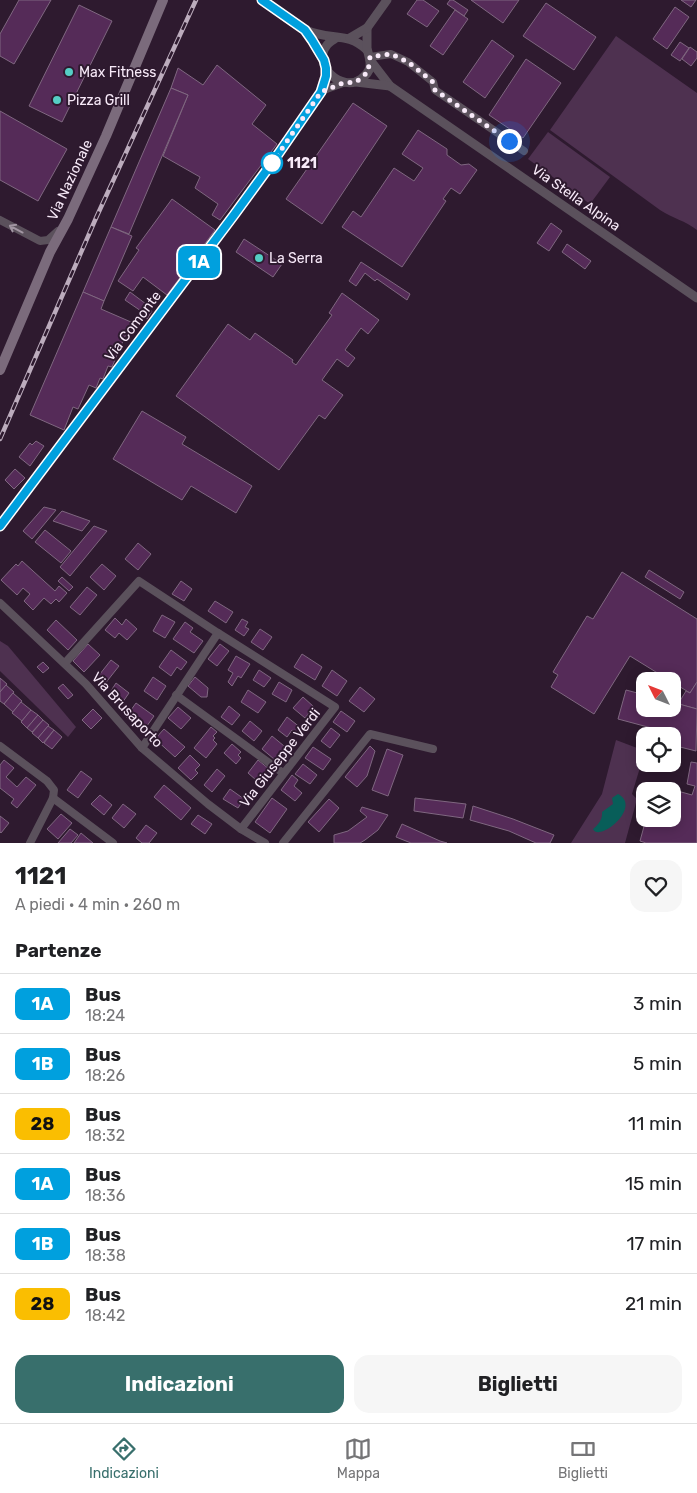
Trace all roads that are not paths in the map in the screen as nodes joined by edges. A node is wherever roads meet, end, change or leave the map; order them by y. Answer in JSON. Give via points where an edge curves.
{"nodes":[{"id":1,"x":156,"y":0,"type":"edge"},
{"id":2,"x":163,"y":0,"type":"edge"},
{"id":3,"x":262,"y":0,"type":"edge"},
{"id":4,"x":387,"y":0,"type":"edge"},
{"id":5,"x":156,"y":17,"type":"junction"},
{"id":6,"x":367,"y":28,"type":"junction"},
{"id":7,"x":305,"y":30,"type":"junction"},
{"id":8,"x":336,"y":38,"type":"junction"},
{"id":9,"x":350,"y":38,"type":"junction"},
{"id":10,"x":369,"y":56,"type":"junction"},
{"id":11,"x":324,"y":64,"type":"junction"},
{"id":12,"x":356,"y":82,"type":"junction"},
{"id":13,"x":343,"y":83,"type":"junction"},
{"id":14,"x":390,"y":86,"type":"junction"},
{"id":15,"x":321,"y":92,"type":"junction"},
{"id":16,"x":524,"y":151,"type":"dead end"},
{"id":17,"x":68,"y":219,"type":"junction"},
{"id":18,"x":0,"y":220,"type":"edge"},
{"id":19,"x":40,"y":241,"type":"junction"},
{"id":20,"x":50,"y":252,"type":"junction"},
{"id":21,"x":697,"y":298,"type":"edge"},
{"id":22,"x":0,"y":370,"type":"edge"},
{"id":23,"x":0,"y":526,"type":"edge"},
{"id":24,"x":0,"y":603,"type":"edge"},
{"id":25,"x":218,"y":633,"type":"junction"},
{"id":26,"x":65,"y":663,"type":"junction"},
{"id":27,"x":176,"y":695,"type":"junction"},
{"id":28,"x":0,"y":746,"type":"edge"},
{"id":29,"x":142,"y":748,"type":"junction"},
{"id":30,"x":434,"y":749,"type":"dead end"},
{"id":31,"x":284,"y":773,"type":"junction"},
{"id":32,"x":53,"y":798,"type":"junction"},
{"id":33,"x":241,"y":829,"type":"junction"},
{"id":34,"x":30,"y":843,"type":"edge"},
{"id":35,"x":114,"y":843,"type":"edge"},
{"id":36,"x":265,"y":843,"type":"edge"},
{"id":37,"x":283,"y":843,"type":"edge"}],
"edges":[{"from":1,"to":5,"type":"street"},
{"from":2,"to":5,"type":"main road","name":"Via Nazionale"},
{"from":3,"to":7,"type":"street"},
{"from":4,"to":6,"type":"street"},
{"from":5,"to":17,"type":"main road","name":"Via Nazionale"},
{"from":6,"to":9,"type":"street"},
{"from":6,"to":10,"type":"street"},
{"from":7,"to":8,"type":"street"},
{"from":7,"to":11,"type":"street"},
{"from":8,"to":9,"type":"street"},
{"from":8,"to":11,"type":"street","via":[[324,52]]},
{"from":9,"to":10,"type":"street","via":[[360,43]]},
{"from":10,"to":12,"type":"street","via":[[368,72]]},
{"from":10,"to":14,"type":"street","name":"Via Stella Alpina"},
{"from":10,"to":16,"type":"street","via":[[391,54],[408,62],[433,82],[435,90]]},
{"from":11,"to":13,"type":"street","via":[[330,74]]},
{"from":11,"to":15,"type":"street","name":"Via Comonte","via":[[326,76]]},
{"from":12,"to":13,"type":"street"},
{"from":12,"to":14,"type":"street","name":"Via Stella Alpina"},
{"from":13,"to":15,"type":"street"},
{"from":14,"to":21,"type":"street","name":"Via Stella Alpina"},
{"from":15,"to":23,"type":"street","name":"Via Comonte","via":[[234,215]]},
{"from":17,"to":19,"type":"street","via":[[54,236]]},
{"from":17,"to":20,"type":"main road","name":"Via Nazionale"},
{"from":19,"to":18,"type":"street","one_way":true},
{"from":19,"to":20,"type":"street"},
{"from":20,"to":22,"type":"main road","name":"Via Nazionale"},
{"from":24,"to":26,"type":"street","name":"Via Brusaporto"},
{"from":25,"to":26,"type":"street","via":[[139,581]]},
{"from":25,"to":27,"type":"street"},
{"from":25,"to":31,"type":"street","name":"Via Giuseppe Verdi","via":[[335,707]]},
{"from":26,"to":29,"type":"street","name":"Via Brusaporto"},
{"from":27,"to":29,"type":"street"},
{"from":27,"to":31,"type":"street"},
{"from":28,"to":32,"type":"street","via":[[48,781],[54,790]]},
{"from":29,"to":33,"type":"street","name":"Via Brusaporto"},
{"from":30,"to":37,"type":"street","via":[[370,734]]},
{"from":31,"to":33,"type":"street","name":"Via Giuseppe Verdi"},
{"from":32,"to":34,"type":"street"},
{"from":32,"to":35,"type":"street"},
{"from":33,"to":36,"type":"street","name":"Via Brusaporto"}]}
